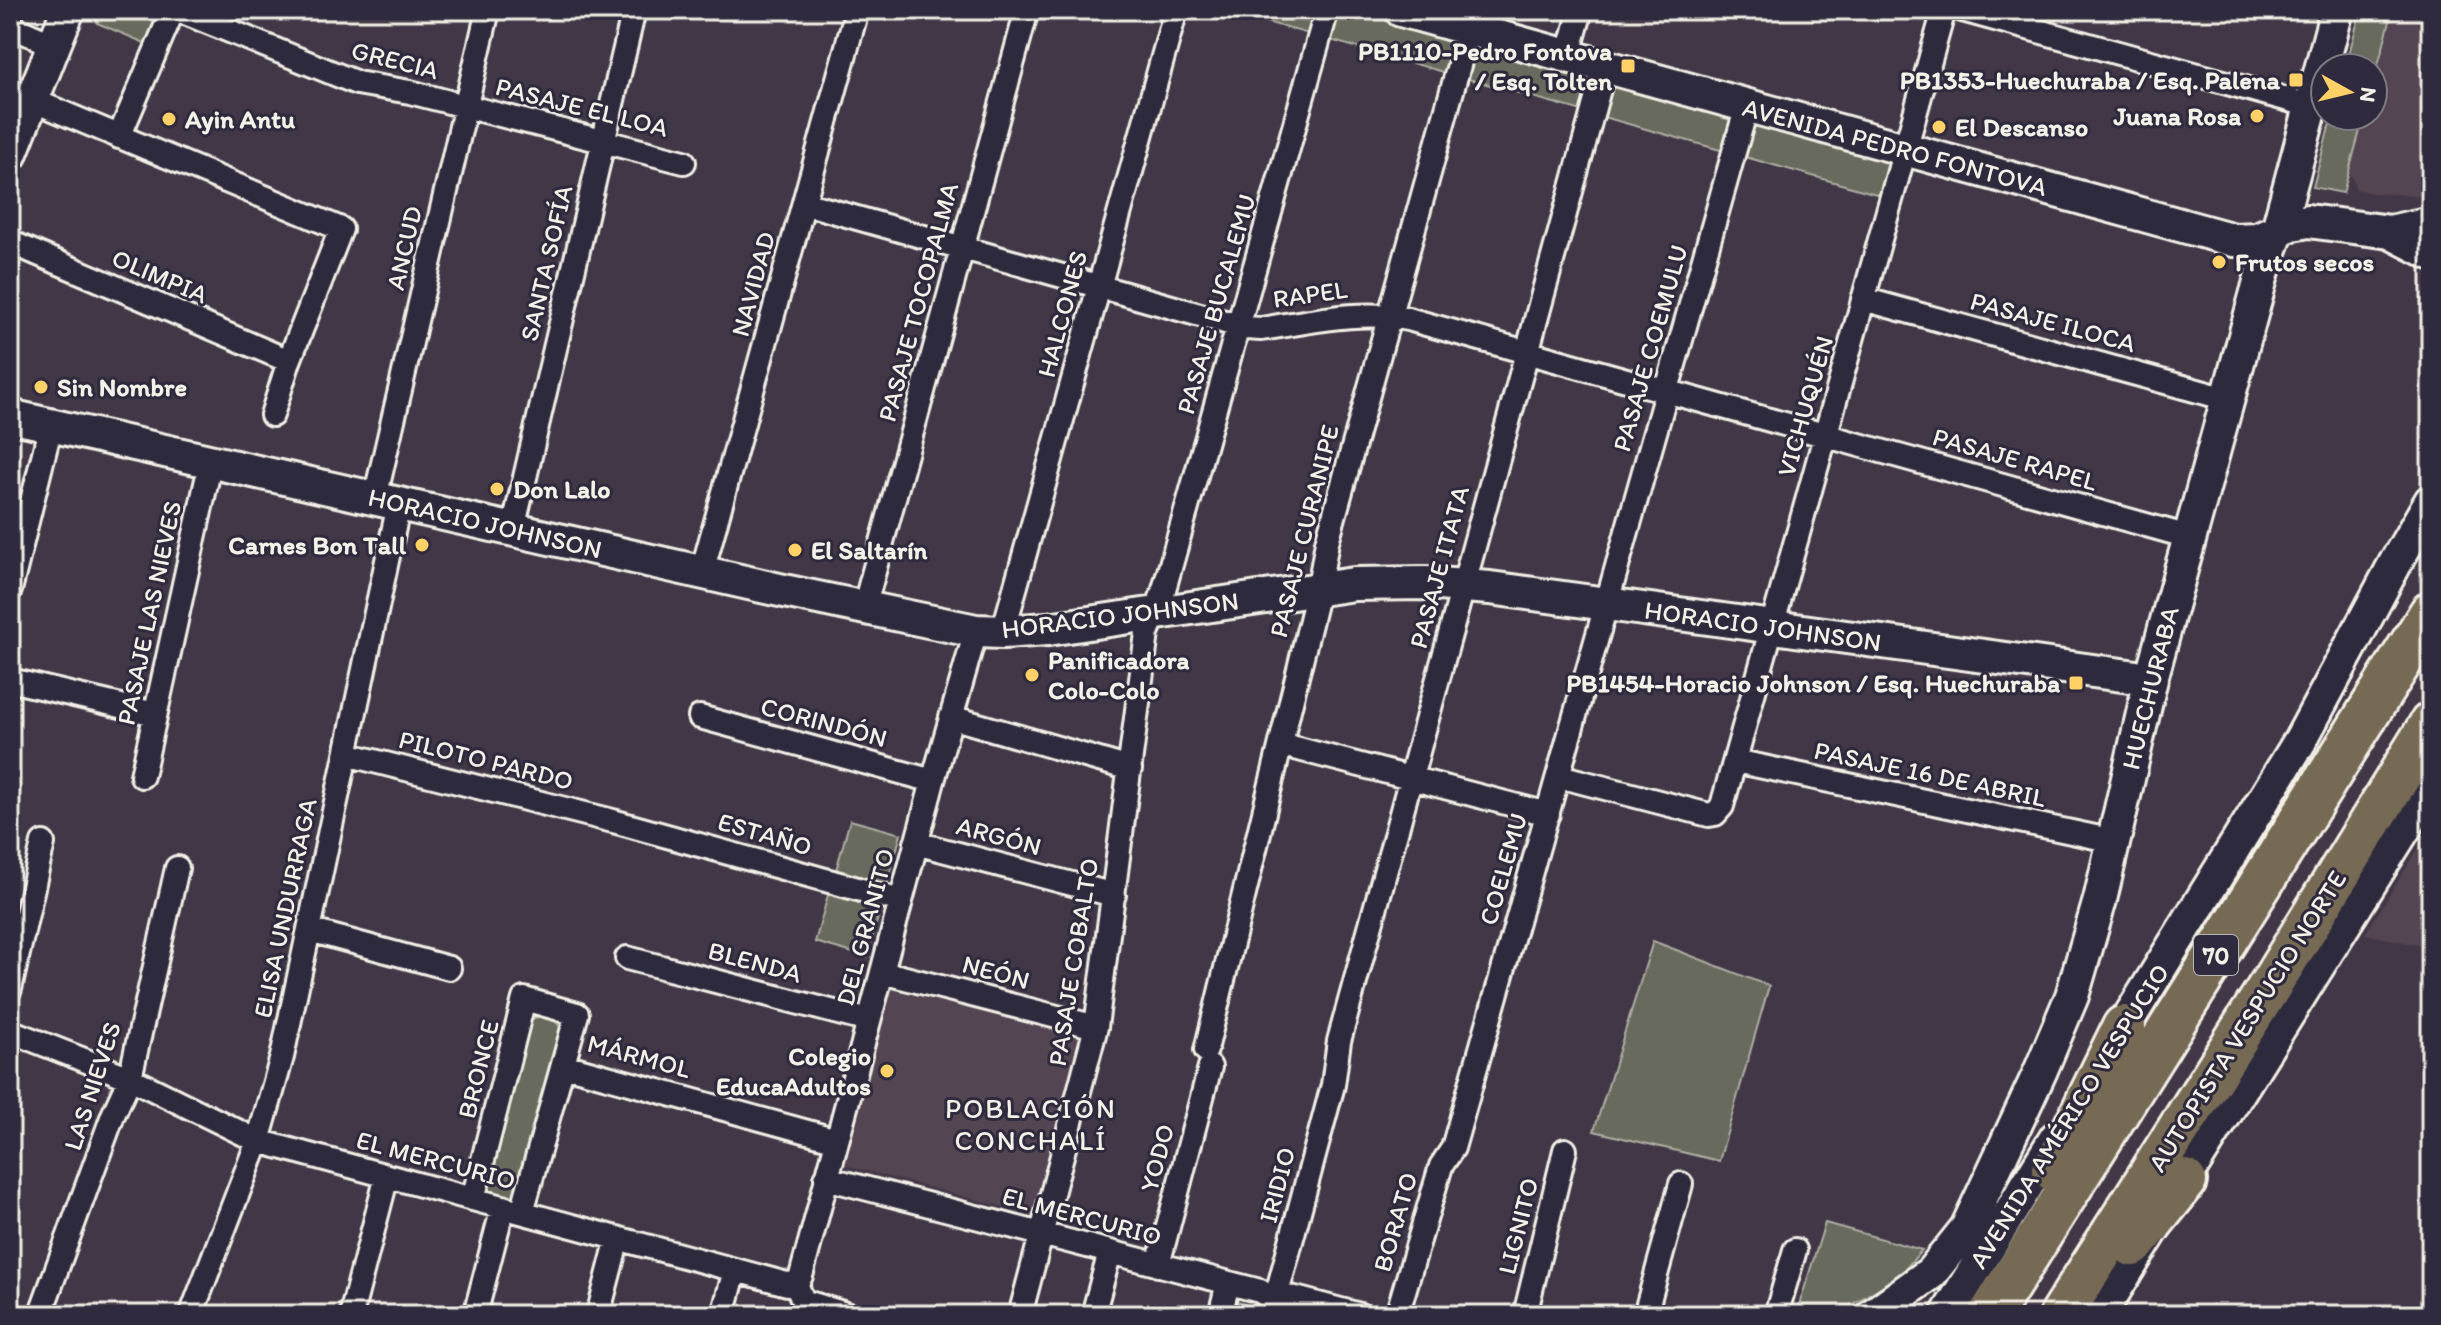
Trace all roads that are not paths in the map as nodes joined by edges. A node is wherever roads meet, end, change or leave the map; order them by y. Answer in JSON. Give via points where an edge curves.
{"nodes":[{"id":1,"x":68,"y":10,"type":"edge"},
{"id":2,"x":175,"y":10,"type":"edge"},
{"id":3,"x":488,"y":10,"type":"edge"},
{"id":4,"x":634,"y":10,"type":"edge"},
{"id":5,"x":857,"y":10,"type":"edge"},
{"id":6,"x":1027,"y":10,"type":"edge"},
{"id":7,"x":1176,"y":10,"type":"edge"},
{"id":8,"x":1327,"y":10,"type":"edge"},
{"id":9,"x":1401,"y":10,"type":"edge"},
{"id":10,"x":1581,"y":10,"type":"edge"},
{"id":11,"x":1944,"y":10,"type":"edge"},
{"id":12,"x":1962,"y":10,"type":"edge"},
{"id":13,"x":2337,"y":10,"type":"edge"},
{"id":14,"x":10,"y":26,"type":"edge"},
{"id":15,"x":1469,"y":29,"type":"junction"},
{"id":16,"x":54,"y":45,"type":"junction"},
{"id":17,"x":2326,"y":52,"type":"edge"},
{"id":18,"x":1568,"y":57,"type":"junction"},
{"id":19,"x":1605,"y":67,"type":"junction"},
{"id":20,"x":32,"y":100,"type":"junction"},
{"id":21,"x":2309,"y":105,"type":"edge"},
{"id":22,"x":466,"y":106,"type":"junction"},
{"id":23,"x":1747,"y":106,"type":"junction"},
{"id":24,"x":2309,"y":114,"type":"edge"},
{"id":25,"x":119,"y":137,"type":"junction"},
{"id":26,"x":604,"y":141,"type":"junction"},
{"id":27,"x":1905,"y":150,"type":"junction"},
{"id":28,"x":10,"y":155,"type":"edge"},
{"id":29,"x":684,"y":162,"type":"dead end"},
{"id":30,"x":804,"y":203,"type":"junction"},
{"id":31,"x":2431,"y":223,"type":"edge"},
{"id":32,"x":2278,"y":230,"type":"junction"},
{"id":33,"x":2390,"y":232,"type":"junction"},
{"id":34,"x":10,"y":242,"type":"edge"},
{"id":35,"x":962,"y":248,"type":"junction"},
{"id":36,"x":2431,"y":253,"type":"edge"},
{"id":37,"x":1099,"y":287,"type":"junction"},
{"id":38,"x":1863,"y":299,"type":"junction"},
{"id":39,"x":1390,"y":315,"type":"junction"},
{"id":40,"x":1238,"y":326,"type":"junction"},
{"id":41,"x":1527,"y":352,"type":"junction"},
{"id":42,"x":289,"y":361,"type":"junction"},
{"id":43,"x":1668,"y":391,"type":"junction"},
{"id":44,"x":2227,"y":399,"type":"junction"},
{"id":45,"x":272,"y":415,"type":"dead end"},
{"id":46,"x":10,"y":416,"type":"edge"},
{"id":47,"x":51,"y":425,"type":"junction"},
{"id":48,"x":1826,"y":434,"type":"junction"},
{"id":49,"x":211,"y":461,"type":"junction"},
{"id":50,"x":387,"y":501,"type":"junction"},
{"id":51,"x":2431,"y":501,"type":"edge"},
{"id":52,"x":513,"y":529,"type":"junction"},
{"id":53,"x":2189,"y":537,"type":"junction"},
{"id":54,"x":702,"y":572,"type":"junction"},
{"id":55,"x":1463,"y":585,"type":"junction"},
{"id":56,"x":1319,"y":587,"type":"junction"},
{"id":57,"x":10,"y":590,"type":"edge"},
{"id":58,"x":1608,"y":605,"type":"junction"},
{"id":59,"x":864,"y":608,"type":"junction"},
{"id":60,"x":1155,"y":613,"type":"junction"},
{"id":61,"x":2431,"y":613,"type":"edge"},
{"id":62,"x":1772,"y":628,"type":"junction"},
{"id":63,"x":990,"y":632,"type":"junction"},
{"id":64,"x":2151,"y":679,"type":"junction"},
{"id":65,"x":10,"y":680,"type":"edge"},
{"id":66,"x":155,"y":714,"type":"junction"},
{"id":67,"x":700,"y":717,"type":"dead end"},
{"id":68,"x":951,"y":717,"type":"junction"},
{"id":69,"x":2431,"y":724,"type":"edge"},
{"id":70,"x":1283,"y":740,"type":"junction"},
{"id":71,"x":346,"y":754,"type":"junction"},
{"id":72,"x":1735,"y":761,"type":"junction"},
{"id":73,"x":1130,"y":769,"type":"junction"},
{"id":74,"x":142,"y":776,"type":"dead end"},
{"id":75,"x":1559,"y":776,"type":"junction"},
{"id":76,"x":1411,"y":777,"type":"junction"},
{"id":77,"x":933,"y":781,"type":"junction"},
{"id":78,"x":2431,"y":786,"type":"edge"},
{"id":79,"x":1548,"y":814,"type":"junction"},
{"id":80,"x":613,"y":821,"type":"joint"},
{"id":81,"x":2114,"y":841,"type":"junction"},
{"id":82,"x":43,"y":843,"type":"dead end"},
{"id":83,"x":916,"y":843,"type":"junction"},
{"id":84,"x":177,"y":868,"type":"dead end"},
{"id":85,"x":1114,"y":895,"type":"junction"},
{"id":86,"x":901,"y":901,"type":"junction"},
{"id":87,"x":309,"y":930,"type":"junction"},
{"id":88,"x":627,"y":958,"type":"dead end"},
{"id":89,"x":449,"y":968,"type":"dead end"},
{"id":90,"x":882,"y":972,"type":"junction"},
{"id":91,"x":10,"y":989,"type":"edge"},
{"id":92,"x":524,"y":999,"type":"joint"},
{"id":93,"x":869,"y":1021,"type":"junction"},
{"id":94,"x":1096,"y":1027,"type":"junction"},
{"id":95,"x":2124,"y":1027,"type":"junction"},
{"id":96,"x":10,"y":1031,"type":"edge"},
{"id":97,"x":1208,"y":1058,"type":"joint"},
{"id":98,"x":564,"y":1065,"type":"junction"},
{"id":99,"x":130,"y":1078,"type":"junction"},
{"id":100,"x":1333,"y":1085,"type":"joint"},
{"id":101,"x":837,"y":1140,"type":"junction"},
{"id":102,"x":258,"y":1141,"type":"junction"},
{"id":103,"x":1453,"y":1148,"type":"joint"},
{"id":104,"x":1565,"y":1150,"type":"dead end"},
{"id":105,"x":387,"y":1176,"type":"junction"},
{"id":106,"x":826,"y":1178,"type":"junction"},
{"id":107,"x":2185,"y":1181,"type":"junction"},
{"id":108,"x":1681,"y":1184,"type":"dead end"},
{"id":109,"x":473,"y":1199,"type":"junction"},
{"id":110,"x":512,"y":1210,"type":"junction"},
{"id":111,"x":1041,"y":1234,"type":"junction"},
{"id":112,"x":618,"y":1238,"type":"junction"},
{"id":113,"x":1795,"y":1250,"type":"dead end"},
{"id":114,"x":1110,"y":1252,"type":"junction"},
{"id":115,"x":1158,"y":1265,"type":"junction"},
{"id":116,"x":735,"y":1270,"type":"junction"},
{"id":117,"x":796,"y":1283,"type":"junction"},
{"id":118,"x":1228,"y":1283,"type":"junction"},
{"id":119,"x":1996,"y":1306,"type":"edge"},
{"id":120,"x":1277,"y":1308,"type":"edge"},
{"id":121,"x":40,"y":1315,"type":"edge"},
{"id":122,"x":191,"y":1315,"type":"edge"},
{"id":123,"x":351,"y":1315,"type":"edge"},
{"id":124,"x":475,"y":1315,"type":"edge"},
{"id":125,"x":598,"y":1315,"type":"edge"},
{"id":126,"x":723,"y":1315,"type":"edge"},
{"id":127,"x":847,"y":1315,"type":"edge"},
{"id":128,"x":1020,"y":1315,"type":"edge"},
{"id":129,"x":1093,"y":1315,"type":"edge"},
{"id":130,"x":1220,"y":1315,"type":"edge"},
{"id":131,"x":1360,"y":1315,"type":"edge"},
{"id":132,"x":1397,"y":1315,"type":"edge"},
{"id":133,"x":1525,"y":1315,"type":"edge"},
{"id":134,"x":1645,"y":1315,"type":"edge"},
{"id":135,"x":1776,"y":1315,"type":"edge"},
{"id":136,"x":1873,"y":1315,"type":"edge"},
{"id":137,"x":1947,"y":1315,"type":"edge"},
{"id":138,"x":2061,"y":1315,"type":"edge"},
{"id":139,"x":2078,"y":1315,"type":"edge"},
{"id":140,"x":2099,"y":1315,"type":"edge"}],
"edges":[{"from":1,"to":16,"type":"street"},
{"from":2,"to":22,"type":"street","name":"GRECIA","via":[[357,83]]},
{"from":2,"to":25,"type":"street"},
{"from":3,"to":22,"type":"street","name":"ANCUD"},
{"from":4,"to":26,"type":"street","name":"SANTA SOFÍA"},
{"from":5,"to":30,"type":"street","name":"NAVIDAD"},
{"from":6,"to":35,"type":"street","name":"PASAJE TOCOPALMA"},
{"from":7,"to":37,"type":"street","name":"HALCONES"},
{"from":8,"to":40,"type":"street","name":"PASAJE BUCALEMU"},
{"from":9,"to":15,"type":"street","name":"AVENIDA PEDRO FONTOVA"},
{"from":10,"to":18,"type":"street"},
{"from":11,"to":27,"type":"street","name":"VICHUQUÉN"},
{"from":12,"to":21,"type":"street"},
{"from":13,"to":17,"type":"street","name":"HUECHURABA"},
{"from":14,"to":16,"type":"street"},
{"from":15,"to":18,"type":"street","name":"AVENIDA PEDRO FONTOVA"},
{"from":15,"to":39,"type":"street","name":"PASAJE CURANIPE"},
{"from":16,"to":20,"type":"street"},
{"from":18,"to":19,"type":"street","name":"AVENIDA PEDRO FONTOVA"},
{"from":19,"to":23,"type":"street","name":"AVENIDA PEDRO FONTOVA"},
{"from":19,"to":41,"type":"street","name":"PASAJE ITATA"},
{"from":20,"to":25,"type":"street"},
{"from":20,"to":28,"type":"street"},
{"from":22,"to":26,"type":"street","name":"PASAJE EL LOA"},
{"from":22,"to":50,"type":"street","name":"ANCUD"},
{"from":23,"to":27,"type":"street","name":"AVENIDA PEDRO FONTOVA"},
{"from":23,"to":43,"type":"street","name":"PASAJE COEMULU"},
{"from":24,"to":32,"type":"street","name":"HUECHURABA"},
{"from":25,"to":42,"type":"street","via":[[341,229]]},
{"from":26,"to":29,"type":"street","name":"PASAJE EL LOA"},
{"from":26,"to":52,"type":"street","name":"SANTA SOFÍA"},
{"from":27,"to":32,"type":"street","name":"AVENIDA PEDRO FONTOVA","via":[[2234,240],[2257,239]]},
{"from":27,"to":38,"type":"street","name":"VICHUQUÉN"},
{"from":30,"to":35,"type":"street","name":"RAPEL"},
{"from":30,"to":54,"type":"street","name":"NAVIDAD"},
{"from":31,"to":33,"type":"street","name":"AVENIDA PEDRO FONTOVA"},
{"from":32,"to":33,"type":"street","name":"AVENIDA PEDRO FONTOVA","via":[[2308,221]]},
{"from":32,"to":44,"type":"street","name":"HUECHURABA"},
{"from":33,"to":36,"type":"street","name":"AVENIDA PEDRO FONTOVA"},
{"from":34,"to":42,"type":"street","name":"OLIMPIA"},
{"from":35,"to":37,"type":"street","name":"RAPEL"},
{"from":35,"to":59,"type":"street","name":"PASAJE TOCOPALMA"},
{"from":37,"to":40,"type":"street","name":"RAPEL"},
{"from":37,"to":63,"type":"street","name":"HALCONES"},
{"from":38,"to":44,"type":"street","name":"PASAJE ILOCA"},
{"from":38,"to":48,"type":"street","name":"VICHUQUÉN"},
{"from":39,"to":40,"type":"street","name":"RAPEL","via":[[1261,329]]},
{"from":39,"to":41,"type":"street","name":"RAPEL"},
{"from":39,"to":56,"type":"street","name":"PASAJE CURANIPE"},
{"from":40,"to":60,"type":"street","name":"PASAJE BUCALEMU"},
{"from":41,"to":43,"type":"street","name":"RAPEL"},
{"from":41,"to":55,"type":"street","name":"PASAJE ITATA"},
{"from":42,"to":45,"type":"street"},
{"from":43,"to":48,"type":"street","name":"RAPEL"},
{"from":43,"to":58,"type":"street","name":"PASAJE COEMULU"},
{"from":44,"to":53,"type":"street","name":"HUECHURABA"},
{"from":46,"to":47,"type":"street","name":"HORACIO JOHNSON"},
{"from":47,"to":49,"type":"street","name":"HORACIO JOHNSON"},
{"from":47,"to":57,"type":"street"},
{"from":48,"to":53,"type":"street","name":"PASAJE RAPEL"},
{"from":48,"to":62,"type":"street","name":"VICHUQUÉN"},
{"from":49,"to":50,"type":"street","name":"HORACIO JOHNSON"},
{"from":49,"to":66,"type":"street","name":"PASAJE LAS NIEVES"},
{"from":50,"to":52,"type":"street","name":"HORACIO JOHNSON"},
{"from":50,"to":71,"type":"street","name":"ELISA UNDURRAGA"},
{"from":51,"to":95,"type":"street","name":"AVENIDA AMÉRICO VESPUCIO","via":[[2313,720]]},
{"from":52,"to":54,"type":"street","name":"HORACIO JOHNSON"},
{"from":53,"to":64,"type":"street","name":"HUECHURABA"},
{"from":54,"to":59,"type":"street","name":"HORACIO JOHNSON"},
{"from":55,"to":56,"type":"street","name":"HORACIO JOHNSON","via":[[1388,582]]},
{"from":55,"to":58,"type":"street","name":"HORACIO JOHNSON"},
{"from":55,"to":76,"type":"street","name":"PASAJE ITATA"},
{"from":56,"to":60,"type":"street","name":"HORACIO JOHNSON"},
{"from":56,"to":70,"type":"street","name":"PASAJE CURANIPE"},
{"from":58,"to":62,"type":"street","name":"HORACIO JOHNSON"},
{"from":58,"to":75,"type":"street","name":"COELEMU"},
{"from":59,"to":63,"type":"street","name":"HORACIO JOHNSON"},
{"from":60,"to":63,"type":"street","name":"HORACIO JOHNSON"},
{"from":60,"to":73,"type":"street","name":"PASAJE COBALTO","via":[[1147,633]]},
{"from":61,"to":119,"type":"highway","number":"70"},
{"from":62,"to":64,"type":"street","name":"HORACIO JOHNSON"},
{"from":62,"to":72,"type":"street","name":"VICHUQUÉN"},
{"from":63,"to":68,"type":"street","name":"DEL GRANITO"},
{"from":64,"to":81,"type":"street","name":"HUECHURABA"},
{"from":65,"to":66,"type":"street"},
{"from":66,"to":74,"type":"street","name":"PASAJE LAS NIEVES"},
{"from":67,"to":77,"type":"street","name":"CORINDÓN"},
{"from":68,"to":73,"type":"street"},
{"from":68,"to":77,"type":"street","name":"DEL GRANITO"},
{"from":69,"to":138,"type":"highway","name":"AUTOPISTA VESPUCIO NORTE","number":"70"},
{"from":70,"to":76,"type":"street","via":[[1291,747]]},
{"from":70,"to":97,"type":"street","name":"PASAJE CURANIPE"},
{"from":71,"to":80,"type":"street","name":"PILOTO PARDO"},
{"from":71,"to":87,"type":"street","name":"ELISA UNDURRAGA"},
{"from":72,"to":75,"type":"street","name":"VICHUQUÉN","via":[[1715,814]]},
{"from":72,"to":81,"type":"street","name":"PASAJE 16 DE ABRIL"},
{"from":73,"to":85,"type":"street","name":"PASAJE COBALTO"},
{"from":75,"to":79,"type":"street","name":"COELEMU"},
{"from":76,"to":79,"type":"street"},
{"from":76,"to":100,"type":"street","name":"PASAJE ITATA","via":[[1339,1041]]},
{"from":77,"to":83,"type":"street","name":"DEL GRANITO"},
{"from":78,"to":107,"type":"street"},
{"from":79,"to":103,"type":"street","name":"COELEMU"},
{"from":80,"to":86,"type":"street","name":"ESTAÑO"},
{"from":81,"to":136,"type":"street","name":"HUECHURABA","via":[[2072,996],[1978,1207],[1937,1267]]},
{"from":82,"to":91,"type":"street"},
{"from":83,"to":85,"type":"street","name":"ARGÓN"},
{"from":83,"to":86,"type":"street","name":"DEL GRANITO"},
{"from":84,"to":99,"type":"street","name":"LAS NIEVES"},
{"from":85,"to":94,"type":"street","name":"PASAJE COBALTO"},
{"from":86,"to":90,"type":"street","name":"DEL GRANITO"},
{"from":87,"to":89,"type":"street"},
{"from":87,"to":102,"type":"street","name":"ELISA UNDURRAGA"},
{"from":88,"to":93,"type":"street","name":"BLENDA"},
{"from":90,"to":93,"type":"street","name":"DEL GRANITO"},
{"from":90,"to":94,"type":"street","name":"NEÓN"},
{"from":92,"to":98,"type":"street","name":"MÁRMOL","via":[[577,1014]]},
{"from":92,"to":109,"type":"street","name":"BRONCE"},
{"from":93,"to":101,"type":"street","name":"DEL GRANITO"},
{"from":94,"to":111,"type":"street","name":"PASAJE COBALTO"},
{"from":95,"to":119,"type":"highway","via":[[2043,1192]]},
{"from":95,"to":137,"type":"street","name":"AVENIDA AMÉRICO VESPUCIO"},
{"from":96,"to":99,"type":"street","name":"EL MERCURIO"},
{"from":97,"to":115,"type":"street","name":"YODO"},
{"from":98,"to":101,"type":"street","name":"MÁRMOL"},
{"from":98,"to":110,"type":"street"},
{"from":99,"to":102,"type":"street","name":"EL MERCURIO"},
{"from":99,"to":121,"type":"street","name":"LAS NIEVES"},
{"from":100,"to":120,"type":"street","name":"IRIDIO"},
{"from":101,"to":106,"type":"street","name":"DEL GRANITO"},
{"from":102,"to":105,"type":"street","name":"EL MERCURIO"},
{"from":102,"to":122,"type":"street","name":"ELISA UNDURRAGA"},
{"from":103,"to":132,"type":"street","name":"BORATO","via":[[1441,1166]]},
{"from":104,"to":133,"type":"street","name":"LIGNITO"},
{"from":105,"to":109,"type":"street","name":"EL MERCURIO"},
{"from":105,"to":123,"type":"street"},
{"from":106,"to":111,"type":"street","name":"EL MERCURIO"},
{"from":106,"to":117,"type":"street","name":"DEL GRANITO"},
{"from":107,"to":139,"type":"highway"},
{"from":107,"to":140,"type":"street"},
{"from":108,"to":134,"type":"street"},
{"from":109,"to":110,"type":"street","name":"EL MERCURIO"},
{"from":110,"to":112,"type":"street","name":"EL MERCURIO"},
{"from":110,"to":124,"type":"street"},
{"from":111,"to":114,"type":"street","name":"EL MERCURIO"},
{"from":111,"to":128,"type":"street","name":"PASAJE COBALTO"},
{"from":112,"to":116,"type":"street","name":"EL MERCURIO"},
{"from":112,"to":125,"type":"street"},
{"from":113,"to":135,"type":"street"},
{"from":114,"to":115,"type":"street","name":"EL MERCURIO"},
{"from":114,"to":129,"type":"street"},
{"from":115,"to":118,"type":"street","name":"EL MERCURIO"},
{"from":116,"to":117,"type":"street","name":"EL MERCURIO"},
{"from":116,"to":126,"type":"street"},
{"from":117,"to":127,"type":"street","via":[[803,1301]]},
{"from":118,"to":120,"type":"street","name":"EL MERCURIO","via":[[1266,1293]]},
{"from":118,"to":130,"type":"street"},
{"from":120,"to":131,"type":"street","name":"EL MERCURIO","via":[[1285,1297]]}]}
